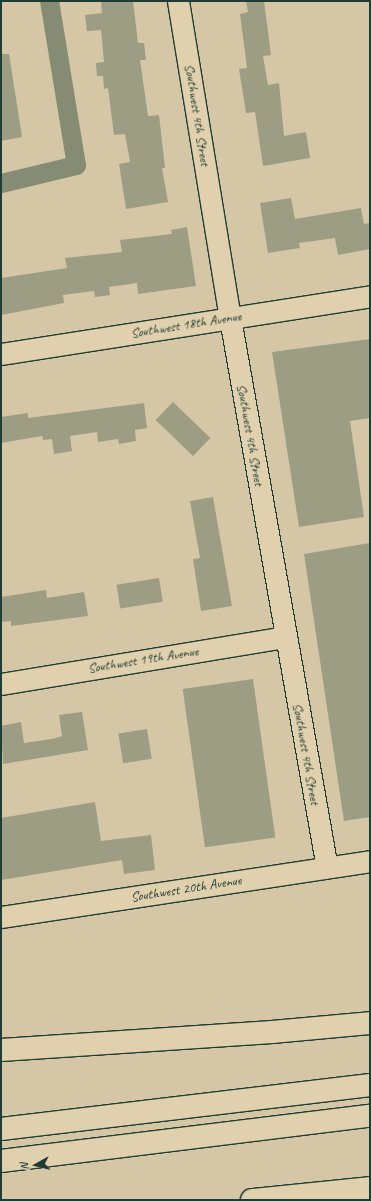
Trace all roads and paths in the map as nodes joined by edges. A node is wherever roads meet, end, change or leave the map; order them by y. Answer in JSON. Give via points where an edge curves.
{"nodes":[{"id":1,"x":178,"y":1,"type":"edge"},
{"id":2,"x":370,"y":296,"type":"edge"},
{"id":3,"x":230,"y":318,"type":"junction"},
{"id":4,"x":1,"y":354,"type":"edge"},
{"id":5,"x":285,"y":637,"type":"junction"},
{"id":6,"x":1,"y":684,"type":"edge"},
{"id":7,"x":370,"y":860,"type":"edge"},
{"id":8,"x":327,"y":868,"type":"junction"},
{"id":9,"x":1,"y":917,"type":"edge"},
{"id":10,"x":370,"y":1023,"type":"edge"},
{"id":11,"x":1,"y":1050,"type":"edge"},
{"id":12,"x":370,"y":1085,"type":"edge"},
{"id":13,"x":370,"y":1116,"type":"edge"},
{"id":14,"x":1,"y":1129,"type":"edge"},
{"id":15,"x":1,"y":1161,"type":"edge"},
{"id":16,"x":370,"y":1188,"type":"edge"},
{"id":17,"x":252,"y":1200,"type":"edge"}],
"edges":[{"from":1,"to":3,"type":"street","name":"Southwest 4th Street"},
{"from":2,"to":3,"type":"street","name":"Southwest 18th Avenue"},
{"from":3,"to":4,"type":"street","name":"Southwest 18th Avenue"},
{"from":3,"to":5,"type":"street","name":"Southwest 4th Street"},
{"from":5,"to":6,"type":"street","name":"Southwest 19th Avenue"},
{"from":5,"to":8,"type":"street","name":"Southwest 4th Street"},
{"from":7,"to":8,"type":"street","name":"Southwest 20th Avenue"},
{"from":8,"to":9,"type":"street","name":"Southwest 20th Avenue"},
{"from":10,"to":11,"type":"highway","via":[[265,1033]]},
{"from":12,"to":14,"type":"highway"},
{"from":13,"to":15,"type":"highway"},
{"from":16,"to":17,"type":"highway"}]}
